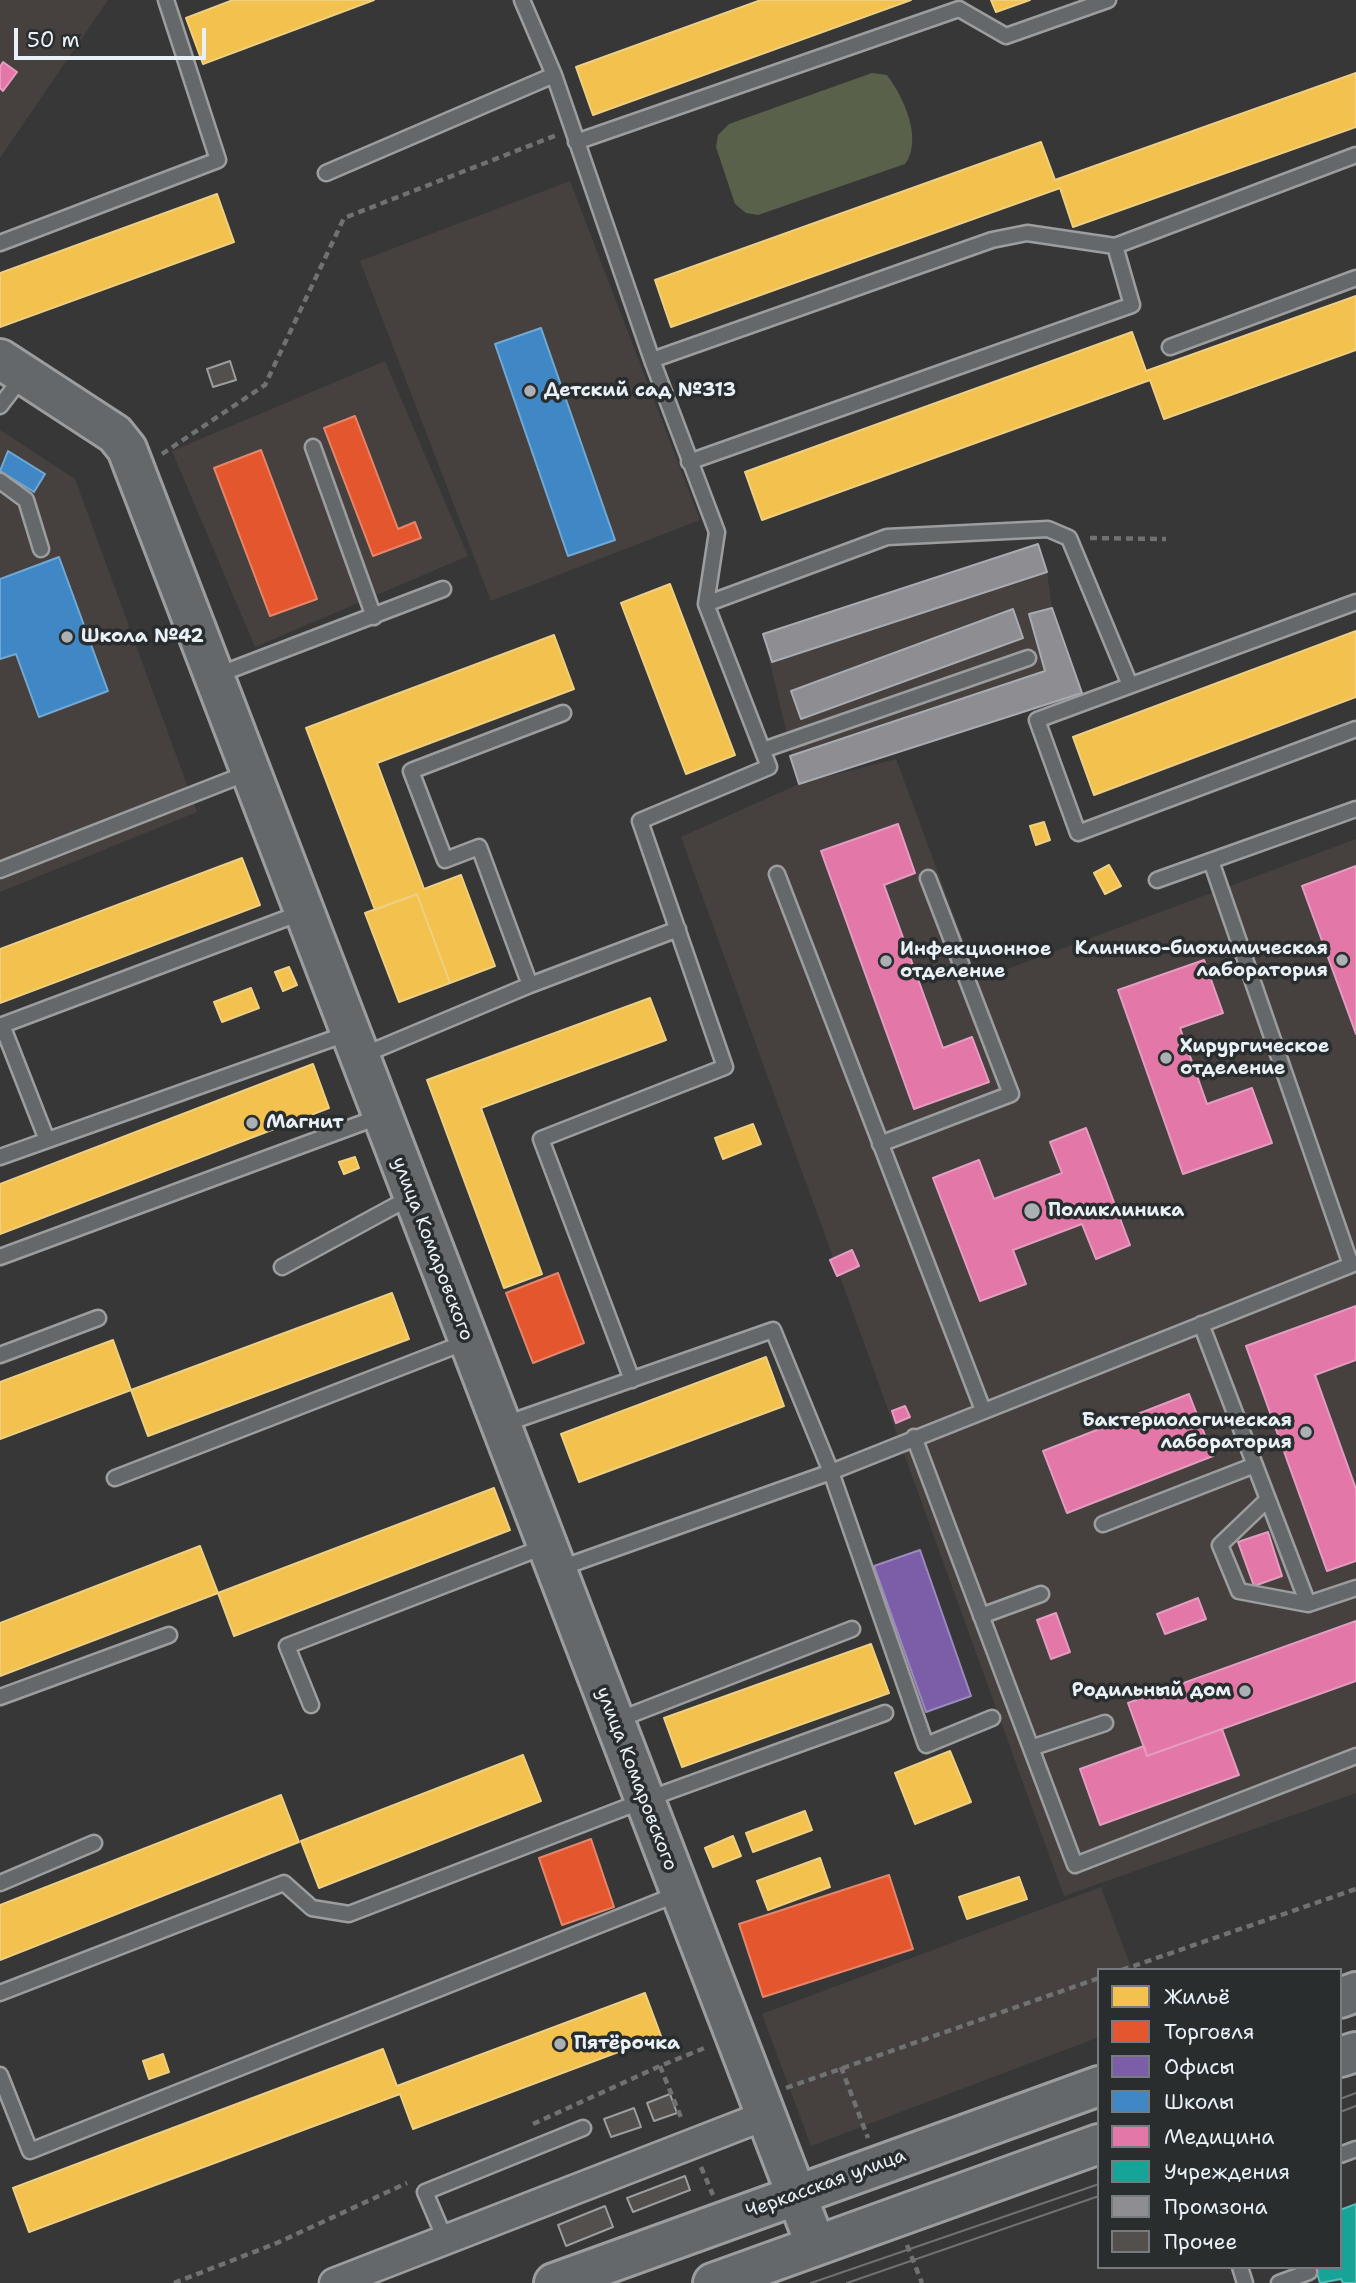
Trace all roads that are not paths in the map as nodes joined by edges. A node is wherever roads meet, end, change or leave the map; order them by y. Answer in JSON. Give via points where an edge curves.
{"nodes":[{"id":1,"x":166,"y":0,"type":"edge"},
{"id":2,"x":522,"y":0,"type":"edge"},
{"id":3,"x":1108,"y":0,"type":"edge"},
{"id":4,"x":554,"y":75,"type":"junction"},
{"id":5,"x":576,"y":142,"type":"junction"},
{"id":6,"x":1356,"y":156,"type":"edge"},
{"id":7,"x":326,"y":173,"type":"dead end"},
{"id":8,"x":0,"y":243,"type":"edge"},
{"id":9,"x":1115,"y":246,"type":"junction"},
{"id":10,"x":1356,"y":278,"type":"edge"},
{"id":11,"x":1170,"y":347,"type":"dead end"},
{"id":12,"x":652,"y":360,"type":"junction"},
{"id":13,"x":12,"y":367,"type":"edge"},
{"id":14,"x":0,"y":406,"type":"edge"},
{"id":15,"x":313,"y":447,"type":"dead end"},
{"id":16,"x":689,"y":462,"type":"junction"},
{"id":17,"x":0,"y":481,"type":"edge"},
{"id":18,"x":41,"y":549,"type":"dead end"},
{"id":19,"x":443,"y":589,"type":"dead end"},
{"id":20,"x":1356,"y":602,"type":"edge"},
{"id":21,"x":706,"y":604,"type":"junction"},
{"id":22,"x":374,"y":617,"type":"junction"},
{"id":23,"x":1028,"y":658,"type":"dead end"},
{"id":24,"x":214,"y":676,"type":"junction"},
{"id":25,"x":1130,"y":685,"type":"junction"},
{"id":26,"x":563,"y":713,"type":"dead end"},
{"id":27,"x":1356,"y":729,"type":"edge"},
{"id":28,"x":763,"y":750,"type":"junction"},
{"id":29,"x":250,"y":772,"type":"junction"},
{"id":30,"x":1356,"y":809,"type":"edge"},
{"id":31,"x":1211,"y":861,"type":"junction"},
{"id":32,"x":0,"y":870,"type":"edge"},
{"id":33,"x":776,"y":874,"type":"dead end"},
{"id":34,"x":928,"y":878,"type":"dead end"},
{"id":35,"x":1157,"y":880,"type":"dead end"},
{"id":36,"x":304,"y":912,"type":"junction"},
{"id":37,"x":678,"y":929,"type":"junction"},
{"id":38,"x":530,"y":985,"type":"junction"},
{"id":39,"x":1,"y":1026,"type":"edge"},
{"id":40,"x":355,"y":1044,"type":"junction"},
{"id":41,"x":382,"y":1115,"type":"junction"},
{"id":42,"x":47,"y":1140,"type":"junction"},
{"id":43,"x":880,"y":1144,"type":"junction"},
{"id":44,"x":0,"y":1157,"type":"edge"},
{"id":45,"x":412,"y":1196,"type":"junction"},
{"id":46,"x":0,"y":1257,"type":"edge"},
{"id":47,"x":1354,"y":1264,"type":"edge"},
{"id":48,"x":282,"y":1266,"type":"dead end"},
{"id":49,"x":98,"y":1318,"type":"dead end"},
{"id":50,"x":1201,"y":1324,"type":"junction"},
{"id":51,"x":467,"y":1342,"type":"junction"},
{"id":52,"x":0,"y":1355,"type":"edge"},
{"id":53,"x":632,"y":1380,"type":"junction"},
{"id":54,"x":983,"y":1410,"type":"junction"},
{"id":55,"x":501,"y":1425,"type":"junction"},
{"id":56,"x":914,"y":1437,"type":"junction"},
{"id":57,"x":1255,"y":1465,"type":"junction"},
{"id":58,"x":831,"y":1472,"type":"junction"},
{"id":59,"x":115,"y":1478,"type":"dead end"},
{"id":60,"x":1268,"y":1499,"type":"junction"},
{"id":61,"x":1104,"y":1524,"type":"dead end"},
{"id":62,"x":552,"y":1558,"type":"junction"},
{"id":63,"x":1356,"y":1588,"type":"edge"},
{"id":64,"x":1041,"y":1594,"type":"dead end"},
{"id":65,"x":1308,"y":1604,"type":"junction"},
{"id":66,"x":981,"y":1616,"type":"junction"},
{"id":67,"x":852,"y":1629,"type":"dead end"},
{"id":68,"x":169,"y":1635,"type":"dead end"},
{"id":69,"x":0,"y":1697,"type":"edge"},
{"id":70,"x":311,"y":1704,"type":"dead end"},
{"id":71,"x":885,"y":1713,"type":"dead end"},
{"id":72,"x":992,"y":1718,"type":"dead end"},
{"id":73,"x":614,"y":1721,"type":"junction"},
{"id":74,"x":1105,"y":1723,"type":"dead end"},
{"id":75,"x":1031,"y":1748,"type":"junction"},
{"id":76,"x":1356,"y":1756,"type":"edge"},
{"id":77,"x":645,"y":1800,"type":"junction"},
{"id":78,"x":94,"y":1843,"type":"dead end"},
{"id":79,"x":0,"y":1883,"type":"edge"},
{"id":80,"x":680,"y":1894,"type":"junction"},
{"id":81,"x":0,"y":1993,"type":"edge"},
{"id":82,"x":0,"y":2075,"type":"edge"},
{"id":83,"x":1097,"y":2086,"type":"edge"},
{"id":84,"x":764,"y":2116,"type":"junction"},
{"id":85,"x":583,"y":2128,"type":"dead end"},
{"id":86,"x":1097,"y":2145,"type":"edge"},
{"id":87,"x":796,"y":2195,"type":"junction"},
{"id":88,"x":445,"y":2239,"type":"junction"},
{"id":89,"x":816,"y":2246,"type":"junction"},
{"id":90,"x":1309,"y":2272,"type":"dead end"},
{"id":91,"x":334,"y":2283,"type":"edge"},
{"id":92,"x":554,"y":2283,"type":"edge"},
{"id":93,"x":713,"y":2283,"type":"edge"},
{"id":94,"x":1279,"y":2283,"type":"edge"}],
"edges":[{"from":1,"to":8,"type":"lane","via":[[218,160]]},
{"from":2,"to":4,"type":"lane"},
{"from":3,"to":5,"type":"lane","via":[[1006,36],[959,9]]},
{"from":4,"to":5,"type":"lane"},
{"from":4,"to":7,"type":"lane"},
{"from":5,"to":12,"type":"lane"},
{"from":6,"to":9,"type":"lane"},
{"from":9,"to":12,"type":"lane","via":[[1027,233],[992,240]]},
{"from":9,"to":16,"type":"lane","via":[[1132,305]]},
{"from":10,"to":11,"type":"lane"},
{"from":12,"to":16,"type":"lane"},
{"from":13,"to":14,"type":"lane"},
{"from":13,"to":24,"type":"street","name":"улица Комаровского","via":[[115,434],[127,449]]},
{"from":15,"to":22,"type":"lane"},
{"from":16,"to":21,"type":"lane","via":[[717,532]]},
{"from":17,"to":18,"type":"lane","via":[[26,500]]},
{"from":19,"to":22,"type":"lane"},
{"from":20,"to":25,"type":"lane"},
{"from":21,"to":25,"type":"lane","via":[[887,537],[1048,529],[1069,538]]},
{"from":21,"to":28,"type":"lane"},
{"from":22,"to":24,"type":"lane"},
{"from":23,"to":28,"type":"lane"},
{"from":24,"to":29,"type":"street","name":"улица Комаровского"},
{"from":25,"to":27,"type":"lane","via":[[1037,720],[1078,833]]},
{"from":26,"to":38,"type":"lane","via":[[411,771],[445,860],[479,847]]},
{"from":28,"to":37,"type":"lane","via":[[769,767],[640,821]]},
{"from":29,"to":32,"type":"lane"},
{"from":29,"to":36,"type":"street","name":"улица Комаровского"},
{"from":30,"to":31,"type":"lane"},
{"from":31,"to":35,"type":"lane"},
{"from":31,"to":47,"type":"lane"},
{"from":33,"to":43,"type":"lane"},
{"from":34,"to":43,"type":"lane","via":[[1011,1094]]},
{"from":36,"to":39,"type":"lane"},
{"from":36,"to":40,"type":"street","name":"улица Комаровского"},
{"from":37,"to":38,"type":"lane"},
{"from":37,"to":53,"type":"lane","via":[[726,1067],[541,1139]]},
{"from":38,"to":40,"type":"lane"},
{"from":39,"to":42,"type":"lane"},
{"from":40,"to":41,"type":"street","name":"улица Комаровского"},
{"from":40,"to":42,"type":"lane"},
{"from":41,"to":45,"type":"street","name":"улица Комаровского"},
{"from":41,"to":46,"type":"lane"},
{"from":42,"to":44,"type":"lane"},
{"from":43,"to":54,"type":"lane"},
{"from":45,"to":48,"type":"lane"},
{"from":45,"to":51,"type":"street","name":"улица Комаровского"},
{"from":47,"to":50,"type":"lane"},
{"from":49,"to":52,"type":"lane"},
{"from":50,"to":54,"type":"lane"},
{"from":50,"to":57,"type":"lane"},
{"from":51,"to":55,"type":"street","name":"улица Комаровского"},
{"from":51,"to":59,"type":"lane"},
{"from":53,"to":55,"type":"lane"},
{"from":53,"to":58,"type":"lane","via":[[773,1330]]},
{"from":54,"to":56,"type":"lane"},
{"from":55,"to":62,"type":"street","name":"улица Комаровского"},
{"from":56,"to":58,"type":"lane"},
{"from":56,"to":66,"type":"lane"},
{"from":57,"to":60,"type":"lane"},
{"from":57,"to":61,"type":"lane"},
{"from":58,"to":62,"type":"lane"},
{"from":58,"to":72,"type":"lane","via":[[926,1745]]},
{"from":60,"to":65,"type":"lane"},
{"from":60,"to":65,"type":"lane","via":[[1220,1545],[1239,1591]]},
{"from":62,"to":70,"type":"lane","via":[[287,1646]]},
{"from":62,"to":73,"type":"street","name":"улица Комаровского"},
{"from":63,"to":65,"type":"lane"},
{"from":64,"to":66,"type":"lane"},
{"from":66,"to":75,"type":"lane"},
{"from":67,"to":73,"type":"lane"},
{"from":68,"to":69,"type":"lane"},
{"from":71,"to":77,"type":"lane"},
{"from":73,"to":77,"type":"street","name":"улица Комаровского"},
{"from":74,"to":75,"type":"lane"},
{"from":75,"to":76,"type":"lane","via":[[1075,1865]]},
{"from":77,"to":80,"type":"street","name":"улица Комаровского"},
{"from":77,"to":81,"type":"lane","via":[[349,1914],[312,1908],[284,1883]]},
{"from":78,"to":79,"type":"lane"},
{"from":80,"to":82,"type":"lane","via":[[30,2151]]},
{"from":80,"to":84,"type":"street","name":"улица Комаровского"},
{"from":83,"to":87,"type":"street","name":"Черкасская улица"},
{"from":84,"to":87,"type":"street","name":"улица Комаровского"},
{"from":84,"to":88,"type":"street"},
{"from":85,"to":88,"type":"lane","via":[[425,2192]]},
{"from":86,"to":89,"type":"street"},
{"from":87,"to":89,"type":"street","name":"улица Комаровского"},
{"from":87,"to":92,"type":"street","name":"Черкасская улица"},
{"from":88,"to":91,"type":"street"},
{"from":89,"to":93,"type":"street"},
{"from":90,"to":94,"type":"lane"}]}
